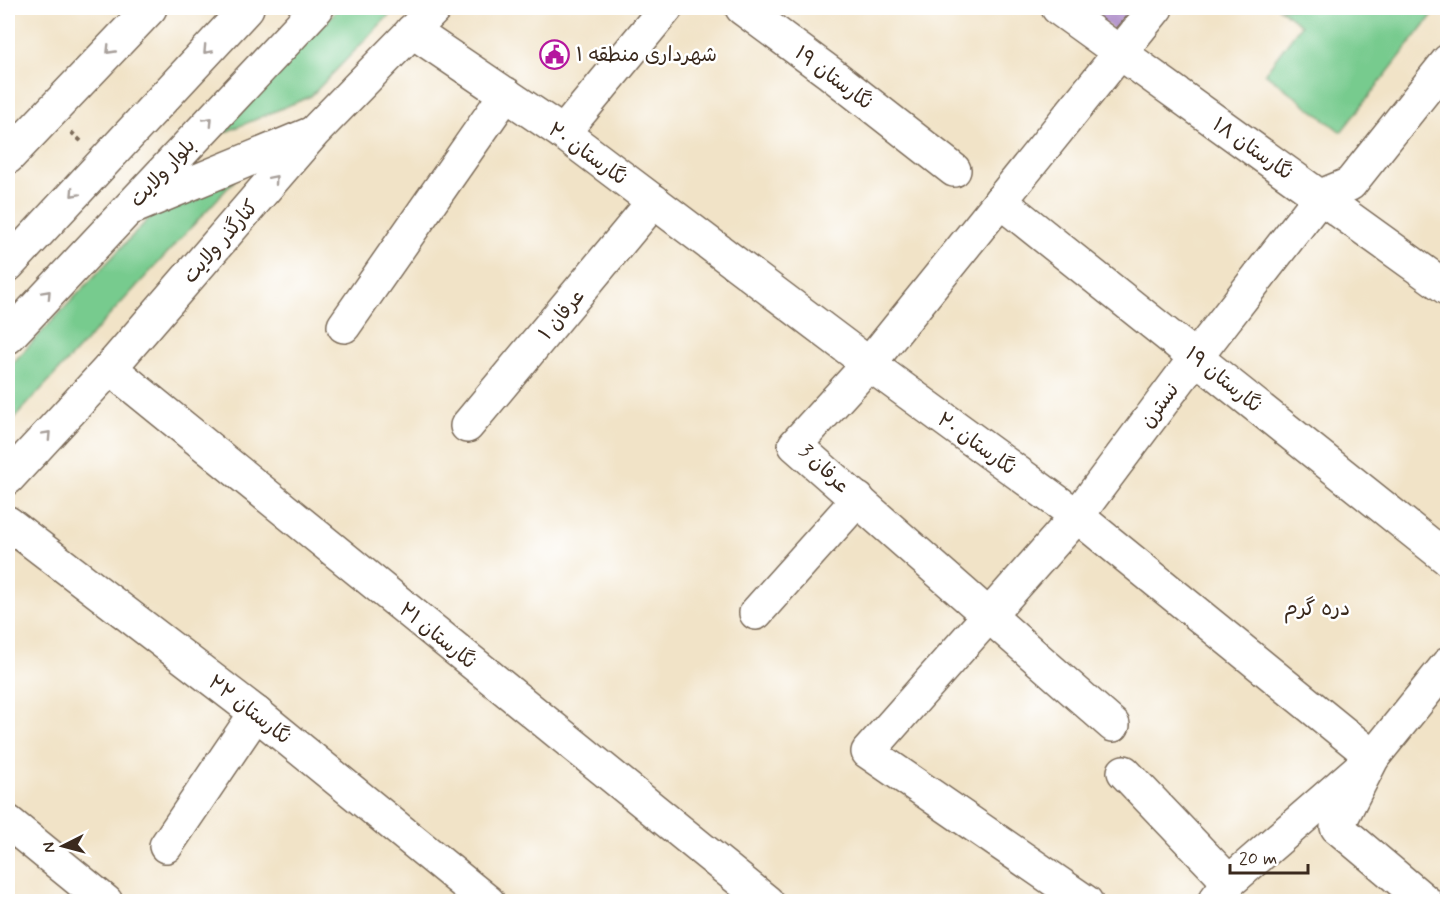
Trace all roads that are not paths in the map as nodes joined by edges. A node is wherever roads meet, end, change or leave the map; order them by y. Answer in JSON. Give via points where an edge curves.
{"nodes":[{"id":1,"x":150,"y":8,"type":"edge"},
{"id":2,"x":247,"y":8,"type":"edge"},
{"id":3,"x":317,"y":8,"type":"edge"},
{"id":4,"x":435,"y":8,"type":"edge"},
{"id":5,"x":666,"y":8,"type":"edge"},
{"id":6,"x":742,"y":8,"type":"edge"},
{"id":7,"x":1058,"y":8,"type":"edge"},
{"id":8,"x":1156,"y":8,"type":"edge"},
{"id":9,"x":412,"y":31,"type":"junction"},
{"id":10,"x":1121,"y":54,"type":"junction"},
{"id":11,"x":1448,"y":61,"type":"edge"},
{"id":12,"x":506,"y":94,"type":"junction"},
{"id":13,"x":314,"y":132,"type":"junction"},
{"id":14,"x":563,"y":133,"type":"junction"},
{"id":15,"x":11,"y":146,"type":"edge"},
{"id":16,"x":954,"y":170,"type":"dead end"},
{"id":17,"x":1321,"y":196,"type":"junction"},
{"id":18,"x":654,"y":201,"type":"junction"},
{"id":19,"x":1000,"y":201,"type":"junction"},
{"id":20,"x":124,"y":211,"type":"junction"},
{"id":21,"x":8,"y":265,"type":"edge"},
{"id":22,"x":1448,"y":289,"type":"edge"},
{"id":23,"x":344,"y":326,"type":"dead end"},
{"id":24,"x":8,"y":337,"type":"edge"},
{"id":25,"x":1196,"y":357,"type":"junction"},
{"id":26,"x":869,"y":364,"type":"junction"},
{"id":27,"x":110,"y":368,"type":"junction"},
{"id":28,"x":468,"y":426,"type":"dead end"},
{"id":29,"x":8,"y":478,"type":"edge"},
{"id":30,"x":858,"y":500,"type":"junction"},
{"id":31,"x":1077,"y":516,"type":"junction"},
{"id":32,"x":8,"y":523,"type":"edge"},
{"id":33,"x":1448,"y":559,"type":"edge"},
{"id":34,"x":756,"y":613,"type":"dead end"},
{"id":35,"x":988,"y":615,"type":"junction"},
{"id":36,"x":1448,"y":664,"type":"edge"},
{"id":37,"x":256,"y":713,"type":"junction"},
{"id":38,"x":1113,"y":725,"type":"dead end"},
{"id":39,"x":1373,"y":757,"type":"junction"},
{"id":40,"x":1124,"y":772,"type":"dead end"},
{"id":41,"x":8,"y":822,"type":"edge"},
{"id":42,"x":166,"y":846,"type":"dead end"},
{"id":43,"x":1222,"y":892,"type":"edge"},
{"id":44,"x":106,"y":902,"type":"edge"},
{"id":45,"x":488,"y":902,"type":"edge"},
{"id":46,"x":767,"y":902,"type":"edge"},
{"id":47,"x":1086,"y":902,"type":"edge"},
{"id":48,"x":1426,"y":902,"type":"edge"}],
"edges":[{"from":1,"to":15,"type":"street","one_way":true,"via":[[49,113]]},
{"from":2,"to":21,"type":"street","one_way":true},
{"from":20,"to":3,"type":"street","name":"بلوار ولایت","one_way":true},
{"from":4,"to":9,"type":"street","name":"کنارگذر ولایت"},
{"from":5,"to":14,"type":"street"},
{"from":6,"to":16,"type":"street","name":"نگارستان ۱۹"},
{"from":7,"to":10,"type":"street","name":"نگارستان ۱۸"},
{"from":8,"to":10,"type":"street"},
{"from":9,"to":12,"type":"street","name":"نگارستان ۲۰"},
{"from":9,"to":13,"type":"street","name":"کنارگذر ولایت"},
{"from":10,"to":17,"type":"street","name":"نگارستان ۱۸"},
{"from":10,"to":19,"type":"street"},
{"from":11,"to":17,"type":"street","name":"نسترن","via":[[1350,184]]},
{"from":12,"to":14,"type":"street","name":"نگارستان ۲۰"},
{"from":12,"to":23,"type":"street"},
{"from":13,"to":20,"type":"street"},
{"from":27,"to":13,"type":"street","name":"کنارگذر ولایت","one_way":true},
{"from":14,"to":18,"type":"street","name":"نگارستان ۲۰"},
{"from":17,"to":22,"type":"street","name":"نگارستان ۱۸"},
{"from":17,"to":25,"type":"street","name":"نسترن"},
{"from":18,"to":26,"type":"street","name":"نگارستان ۲۰"},
{"from":18,"to":28,"type":"street","name":"عرفان ۱"},
{"from":19,"to":25,"type":"street","name":"نگارستان ۱۹"},
{"from":19,"to":26,"type":"street"},
{"from":24,"to":20,"type":"street","name":"بلوار ولایت","one_way":true},
{"from":25,"to":31,"type":"street","name":"نسترن"},
{"from":25,"to":33,"type":"street","name":"نگارستان ۱۹"},
{"from":26,"to":30,"type":"street","name":"عرفان 3","via":[[795,445]]},
{"from":26,"to":31,"type":"street","name":"نگارستان ۲۰"},
{"from":29,"to":27,"type":"street","name":"کنارگذر ولایت","one_way":true},
{"from":27,"to":46,"type":"street","name":"نگارستان ۲۱"},
{"from":30,"to":34,"type":"street"},
{"from":30,"to":35,"type":"street","name":"عرفان 3"},
{"from":31,"to":35,"type":"street","name":"نسترن"},
{"from":31,"to":39,"type":"street","name":"نگارستان ۲۰"},
{"from":32,"to":37,"type":"street","name":"نگارستان ۲۲"},
{"from":35,"to":38,"type":"street","name":"عرفان 3"},
{"from":35,"to":47,"type":"street","name":"نسترن","via":[[868,752]]},
{"from":36,"to":39,"type":"street"},
{"from":37,"to":42,"type":"street"},
{"from":37,"to":45,"type":"street","name":"نگارستان ۲۲"},
{"from":39,"to":43,"type":"street"},
{"from":39,"to":48,"type":"street","via":[[1337,827]]},
{"from":40,"to":43,"type":"street"},
{"from":41,"to":44,"type":"street"}]}
